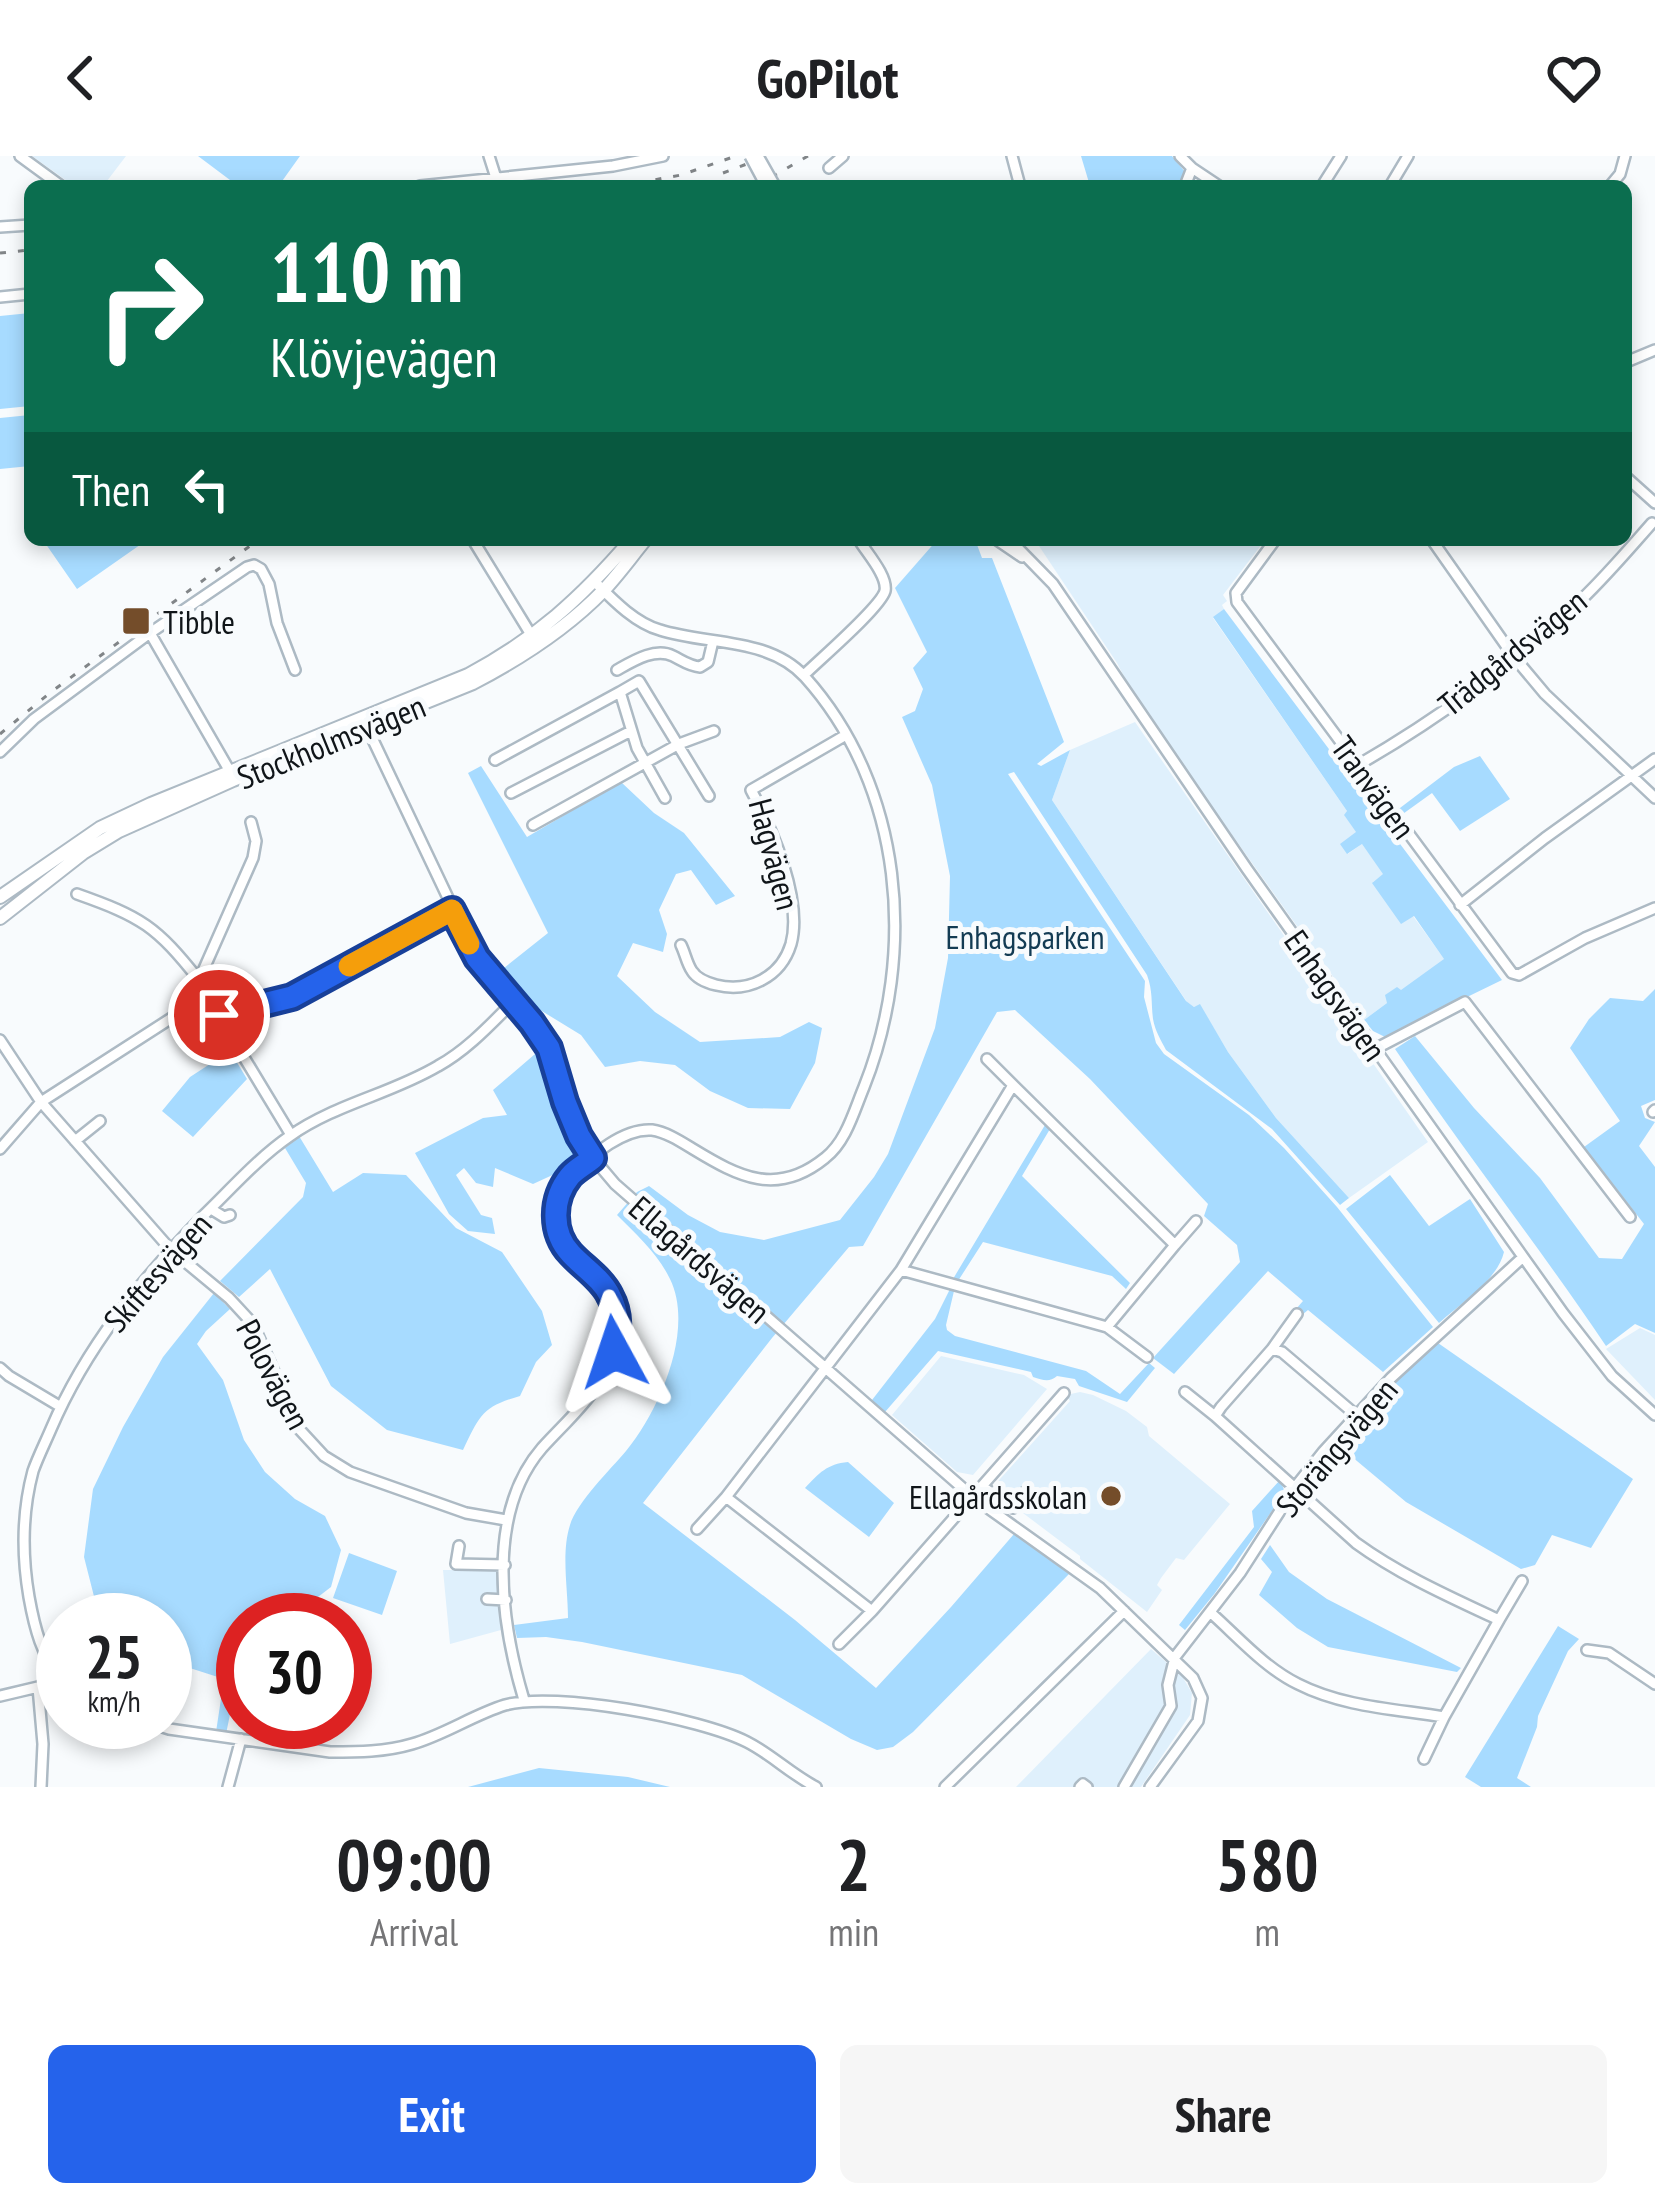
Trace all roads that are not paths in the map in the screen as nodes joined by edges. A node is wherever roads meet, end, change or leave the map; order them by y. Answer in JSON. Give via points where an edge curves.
{"nodes":[{"id":1,"x":20,"y":156,"type":"edge"},
{"id":2,"x":489,"y":156,"type":"edge"},
{"id":3,"x":663,"y":156,"type":"edge"},
{"id":4,"x":843,"y":156,"type":"edge"},
{"id":5,"x":1180,"y":156,"type":"edge"},
{"id":6,"x":829,"y":168,"type":"dead end"},
{"id":7,"x":1192,"y":168,"type":"junction"},
{"id":8,"x":496,"y":178,"type":"junction"},
{"id":9,"x":53,"y":180,"type":"edge"},
{"id":10,"x":477,"y":180,"type":"edge"},
{"id":11,"x":1187,"y":180,"type":"edge"},
{"id":12,"x":1210,"y":180,"type":"edge"},
{"id":13,"x":1632,"y":482,"type":"edge"},
{"id":14,"x":1655,"y":503,"type":"edge"},
{"id":15,"x":1652,"y":524,"type":"dead end"},
{"id":16,"x":1632,"y":545,"type":"edge"},
{"id":17,"x":477,"y":546,"type":"edge"},
{"id":18,"x":627,"y":546,"type":"edge"},
{"id":19,"x":639,"y":546,"type":"edge"},
{"id":20,"x":863,"y":546,"type":"edge"},
{"id":21,"x":1006,"y":546,"type":"edge"},
{"id":22,"x":1015,"y":546,"type":"edge"},
{"id":23,"x":1271,"y":546,"type":"edge"},
{"id":24,"x":1436,"y":546,"type":"edge"},
{"id":25,"x":1631,"y":546,"type":"edge"},
{"id":26,"x":1031,"y":563,"type":"junction"},
{"id":27,"x":599,"y":586,"type":"junction"},
{"id":28,"x":149,"y":633,"type":"junction"},
{"id":29,"x":535,"y":640,"type":"junction"},
{"id":30,"x":713,"y":640,"type":"junction"},
{"id":31,"x":1514,"y":657,"type":"junction"},
{"id":32,"x":631,"y":663,"type":"junction"},
{"id":33,"x":296,"y":670,"type":"dead end"},
{"id":34,"x":617,"y":670,"type":"dead end"},
{"id":35,"x":804,"y":675,"type":"junction"},
{"id":36,"x":639,"y":681,"type":"junction"},
{"id":37,"x":620,"y":692,"type":"junction"},
{"id":38,"x":364,"y":722,"type":"junction"},
{"id":39,"x":631,"y":731,"type":"junction"},
{"id":40,"x":714,"y":731,"type":"dead end"},
{"id":41,"x":846,"y":735,"type":"junction"},
{"id":42,"x":679,"y":744,"type":"junction"},
{"id":43,"x":0,"y":752,"type":"edge"},
{"id":44,"x":1655,"y":759,"type":"edge"},
{"id":45,"x":495,"y":760,"type":"dead end"},
{"id":46,"x":645,"y":764,"type":"junction"},
{"id":47,"x":1358,"y":765,"type":"junction"},
{"id":48,"x":232,"y":775,"type":"junction"},
{"id":49,"x":1632,"y":776,"type":"junction"},
{"id":50,"x":511,"y":794,"type":"dead end"},
{"id":51,"x":709,"y":796,"type":"dead end"},
{"id":52,"x":664,"y":798,"type":"dead end"},
{"id":53,"x":1655,"y":798,"type":"edge"},
{"id":54,"x":251,"y":822,"type":"dead end"},
{"id":55,"x":533,"y":825,"type":"dead end"},
{"id":56,"x":77,"y":894,"type":"dead end"},
{"id":57,"x":0,"y":897,"type":"edge"},
{"id":58,"x":1460,"y":905,"type":"junction"},
{"id":59,"x":1655,"y":908,"type":"edge"},
{"id":60,"x":452,"y":910,"type":"junction"},
{"id":61,"x":0,"y":918,"type":"edge"},
{"id":62,"x":681,"y":945,"type":"dead end"},
{"id":63,"x":199,"y":980,"type":"junction"},
{"id":64,"x":198,"y":1001,"type":"junction"},
{"id":65,"x":514,"y":1001,"type":"junction"},
{"id":66,"x":0,"y":1040,"type":"edge"},
{"id":67,"x":1376,"y":1049,"type":"junction"},
{"id":68,"x":987,"y":1058,"type":"dead end"},
{"id":69,"x":244,"y":1059,"type":"dead end"},
{"id":70,"x":1012,"y":1085,"type":"junction"},
{"id":71,"x":41,"y":1102,"type":"junction"},
{"id":72,"x":100,"y":1120,"type":"dead end"},
{"id":73,"x":291,"y":1135,"type":"junction"},
{"id":74,"x":75,"y":1141,"type":"junction"},
{"id":75,"x":0,"y":1149,"type":"edge"},
{"id":76,"x":593,"y":1158,"type":"junction"},
{"id":77,"x":211,"y":1209,"type":"junction"},
{"id":78,"x":230,"y":1215,"type":"dead end"},
{"id":79,"x":1630,"y":1216,"type":"dead end"},
{"id":80,"x":1196,"y":1221,"type":"dead end"},
{"id":81,"x":1175,"y":1245,"type":"junction"},
{"id":82,"x":171,"y":1250,"type":"junction"},
{"id":83,"x":1522,"y":1258,"type":"junction"},
{"id":84,"x":902,"y":1270,"type":"junction"},
{"id":85,"x":1297,"y":1314,"type":"dead end"},
{"id":86,"x":1107,"y":1327,"type":"junction"},
{"id":87,"x":1272,"y":1348,"type":"junction"},
{"id":88,"x":1147,"y":1357,"type":"dead end"},
{"id":89,"x":0,"y":1368,"type":"edge"},
{"id":90,"x":825,"y":1370,"type":"junction"},
{"id":91,"x":1184,"y":1391,"type":"dead end"},
{"id":92,"x":1064,"y":1393,"type":"dead end"},
{"id":93,"x":61,"y":1407,"type":"junction"},
{"id":94,"x":1355,"y":1415,"type":"junction"},
{"id":95,"x":1655,"y":1415,"type":"edge"},
{"id":96,"x":1215,"y":1416,"type":"junction"},
{"id":97,"x":983,"y":1486,"type":"junction"},
{"id":98,"x":1296,"y":1486,"type":"junction"},
{"id":99,"x":1023,"y":1493,"type":"dead end"},
{"id":100,"x":726,"y":1497,"type":"junction"},
{"id":101,"x":974,"y":1498,"type":"junction"},
{"id":102,"x":506,"y":1520,"type":"junction"},
{"id":103,"x":697,"y":1528,"type":"dead end"},
{"id":104,"x":459,"y":1546,"type":"dead end"},
{"id":105,"x":505,"y":1565,"type":"junction"},
{"id":106,"x":1522,"y":1581,"type":"dead end"},
{"id":107,"x":487,"y":1599,"type":"dead end"},
{"id":108,"x":506,"y":1600,"type":"junction"},
{"id":109,"x":872,"y":1611,"type":"junction"},
{"id":110,"x":1124,"y":1611,"type":"junction"},
{"id":111,"x":1211,"y":1613,"type":"junction"},
{"id":112,"x":1499,"y":1620,"type":"junction"},
{"id":113,"x":36,"y":1628,"type":"edge"},
{"id":114,"x":839,"y":1644,"type":"dead end"},
{"id":115,"x":1587,"y":1649,"type":"dead end"},
{"id":116,"x":1175,"y":1657,"type":"junction"},
{"id":117,"x":1655,"y":1684,"type":"edge"},
{"id":118,"x":36,"y":1687,"type":"edge"},
{"id":119,"x":0,"y":1696,"type":"edge"},
{"id":120,"x":524,"y":1700,"type":"junction"},
{"id":121,"x":1444,"y":1717,"type":"junction"},
{"id":122,"x":43,"y":1749,"type":"edge"},
{"id":123,"x":238,"y":1749,"type":"edge"},
{"id":124,"x":309,"y":1749,"type":"edge"},
{"id":125,"x":1424,"y":1759,"type":"dead end"},
{"id":126,"x":801,"y":1783,"type":"edge"},
{"id":127,"x":41,"y":1787,"type":"edge"},
{"id":128,"x":228,"y":1787,"type":"edge"},
{"id":129,"x":816,"y":1787,"type":"edge"},
{"id":130,"x":945,"y":1787,"type":"edge"},
{"id":131,"x":1124,"y":1787,"type":"edge"},
{"id":132,"x":1150,"y":1787,"type":"edge"}],
"edges":[{"from":1,"to":9,"type":"street"},
{"from":2,"to":8,"type":"street"},
{"from":3,"to":8,"type":"street"},
{"from":4,"to":6,"type":"street"},
{"from":5,"to":7,"type":"street"},
{"from":7,"to":11,"type":"street"},
{"from":7,"to":12,"type":"street"},
{"from":8,"to":10,"type":"street"},
{"from":13,"to":14,"type":"street"},
{"from":15,"to":16,"type":"street","name":"Trädgårdsvägen"},
{"from":17,"to":29,"type":"street"},
{"from":18,"to":27,"type":"main road","name":"Stockholmsvägen"},
{"from":19,"to":27,"type":"main road","name":"Stockholmsvägen"},
{"from":20,"to":35,"type":"street","via":[[883,578],[883,595]]},
{"from":21,"to":26,"type":"street","name":"Enhagsvägen"},
{"from":22,"to":26,"type":"street","name":"Enhagsvägen"},
{"from":23,"to":47,"type":"street","name":"Tranvägen","via":[[1237,602]]},
{"from":24,"to":31,"type":"street"},
{"from":25,"to":31,"type":"street","name":"Trädgårdsvägen"},
{"from":26,"to":67,"type":"street","name":"Enhagsvägen"},
{"from":27,"to":29,"type":"main road","name":"Stockholmsvägen"},
{"from":27,"to":30,"type":"street","via":[[643,623]]},
{"from":28,"to":33,"type":"street","via":[[254,566],[269,584]]},
{"from":28,"to":43,"type":"street"},
{"from":28,"to":48,"type":"street"},
{"from":29,"to":38,"type":"main road","name":"Stockholmsvägen"},
{"from":30,"to":32,"type":"street","via":[[700,668],[664,652]]},
{"from":30,"to":35,"type":"street","via":[[776,656]]},
{"from":31,"to":47,"type":"street","name":"Trädgårdsvägen"},
{"from":31,"to":49,"type":"street"},
{"from":32,"to":34,"type":"street"},
{"from":32,"to":36,"type":"street"},
{"from":35,"to":41,"type":"street"},
{"from":36,"to":37,"type":"street"},
{"from":36,"to":42,"type":"street"},
{"from":37,"to":39,"type":"street"},
{"from":37,"to":45,"type":"street"},
{"from":38,"to":48,"type":"main road","name":"Stockholmsvägen"},
{"from":38,"to":60,"type":"street","name":"Ellagårdsvägen"},
{"from":39,"to":46,"type":"street"},
{"from":39,"to":50,"type":"street"},
{"from":40,"to":42,"type":"street"},
{"from":41,"to":62,"type":"street","name":"Hagvägen","via":[[752,790],[778,843],[790,900],[793,936],[783,961],[760,982],[719,986],[693,972]]},
{"from":41,"to":76,"type":"street","via":[[884,839],[895,953],[871,1068],[836,1148],[775,1180],[738,1175],[650,1130],[632,1132]]},
{"from":42,"to":46,"type":"street"},
{"from":42,"to":51,"type":"street"},
{"from":44,"to":49,"type":"street"},
{"from":46,"to":52,"type":"street"},
{"from":46,"to":55,"type":"street"},
{"from":47,"to":58,"type":"street","name":"Tranvägen"},
{"from":48,"to":57,"type":"main road","name":"Stockholmsvägen","via":[[100,828]]},
{"from":48,"to":61,"type":"main road","name":"Stockholmsvägen","via":[[83,853]]},
{"from":49,"to":53,"type":"street"},
{"from":49,"to":58,"type":"street"},
{"from":54,"to":63,"type":"street","via":[[253,858]]},
{"from":56,"to":63,"type":"street","via":[[138,917]]},
{"from":58,"to":59,"type":"street","name":"Tranvägen","via":[[1512,974]]},
{"from":60,"to":64,"type":"street","via":[[292,997],[219,1015]]},
{"from":60,"to":65,"type":"street","name":"Ellagårdsvägen","via":[[477,958]]},
{"from":63,"to":64,"type":"street"},
{"from":64,"to":71,"type":"street"},
{"from":65,"to":73,"type":"street","name":"Skiftesvägen","via":[[437,1067]]},
{"from":65,"to":76,"type":"street","name":"Ellagårdsvägen","via":[[549,1048]]},
{"from":66,"to":71,"type":"street","name":"Polovägen"},
{"from":67,"to":79,"type":"street","via":[[1466,1002]]},
{"from":67,"to":83,"type":"street","name":"Enhagsvägen"},
{"from":68,"to":70,"type":"street"},
{"from":69,"to":73,"type":"street"},
{"from":70,"to":81,"type":"street"},
{"from":70,"to":84,"type":"street"},
{"from":71,"to":74,"type":"street","name":"Polovägen"},
{"from":71,"to":75,"type":"street"},
{"from":72,"to":74,"type":"street"},
{"from":73,"to":77,"type":"street","name":"Skiftesvägen"},
{"from":74,"to":82,"type":"street","name":"Polovägen"},
{"from":76,"to":90,"type":"street","name":"Ellagårdsvägen"},
{"from":76,"to":102,"type":"street","via":[[569,1178],[555,1222],[568,1251],[611,1296],[619,1330],[614,1352],[588,1401],[540,1450]]},
{"from":77,"to":78,"type":"street"},
{"from":77,"to":82,"type":"street","name":"Skiftesvägen"},
{"from":80,"to":81,"type":"street"},
{"from":81,"to":86,"type":"street"},
{"from":82,"to":93,"type":"street","name":"Skiftesvägen","via":[[102,1335]]},
{"from":82,"to":102,"type":"street","name":"Polovägen","via":[[253,1324],[300,1430],[324,1456],[466,1513]]},
{"from":83,"to":94,"type":"street","name":"Storängsvägen"},
{"from":83,"to":95,"type":"street","name":"Enhagsvägen","via":[[1604,1367]]},
{"from":84,"to":86,"type":"street"},
{"from":84,"to":90,"type":"street"},
{"from":85,"to":87,"type":"street"},
{"from":86,"to":88,"type":"street"},
{"from":87,"to":94,"type":"street"},
{"from":87,"to":96,"type":"street"},
{"from":89,"to":93,"type":"street"},
{"from":90,"to":100,"type":"street"},
{"from":90,"to":101,"type":"street","name":"Ellagårdsvägen"},
{"from":91,"to":96,"type":"street"},
{"from":92,"to":97,"type":"street"},
{"from":93,"to":113,"type":"street","name":"Skiftesvägen","via":[[34,1469],[24,1536]]},
{"from":94,"to":98,"type":"street","name":"Storängsvägen"},
{"from":96,"to":98,"type":"street"},
{"from":97,"to":99,"type":"street","via":[[1013,1508]]},
{"from":97,"to":101,"type":"street"},
{"from":98,"to":111,"type":"street","name":"Storängsvägen"},
{"from":98,"to":112,"type":"street","via":[[1377,1558]]},
{"from":100,"to":103,"type":"street"},
{"from":100,"to":109,"type":"street"},
{"from":101,"to":109,"type":"street"},
{"from":101,"to":110,"type":"street","name":"Ellagårdsvägen"},
{"from":102,"to":105,"type":"street"},
{"from":104,"to":105,"type":"street","via":[[456,1564]]},
{"from":105,"to":108,"type":"street"},
{"from":106,"to":112,"type":"street"},
{"from":107,"to":108,"type":"street"},
{"from":108,"to":120,"type":"street"},
{"from":109,"to":114,"type":"street"},
{"from":110,"to":116,"type":"street","name":"Ellagårdsvägen"},
{"from":110,"to":130,"type":"street"},
{"from":111,"to":116,"type":"street","name":"Storängsvägen"},
{"from":111,"to":121,"type":"street","via":[[1298,1684],[1345,1701]]},
{"from":112,"to":121,"type":"street"},
{"from":115,"to":117,"type":"street","via":[[1609,1653]]},
{"from":116,"to":131,"type":"street","via":[[1171,1706]]},
{"from":116,"to":132,"type":"street","name":"Ellagårdsvägen","via":[[1199,1687],[1201,1710]]},
{"from":118,"to":119,"type":"street"},
{"from":120,"to":124,"type":"street","via":[[416,1743]]},
{"from":120,"to":126,"type":"street","via":[[712,1729],[748,1742]]},
{"from":121,"to":125,"type":"street"},
{"from":122,"to":127,"type":"street"},
{"from":123,"to":128,"type":"street"},
{"from":126,"to":129,"type":"street"}]}
